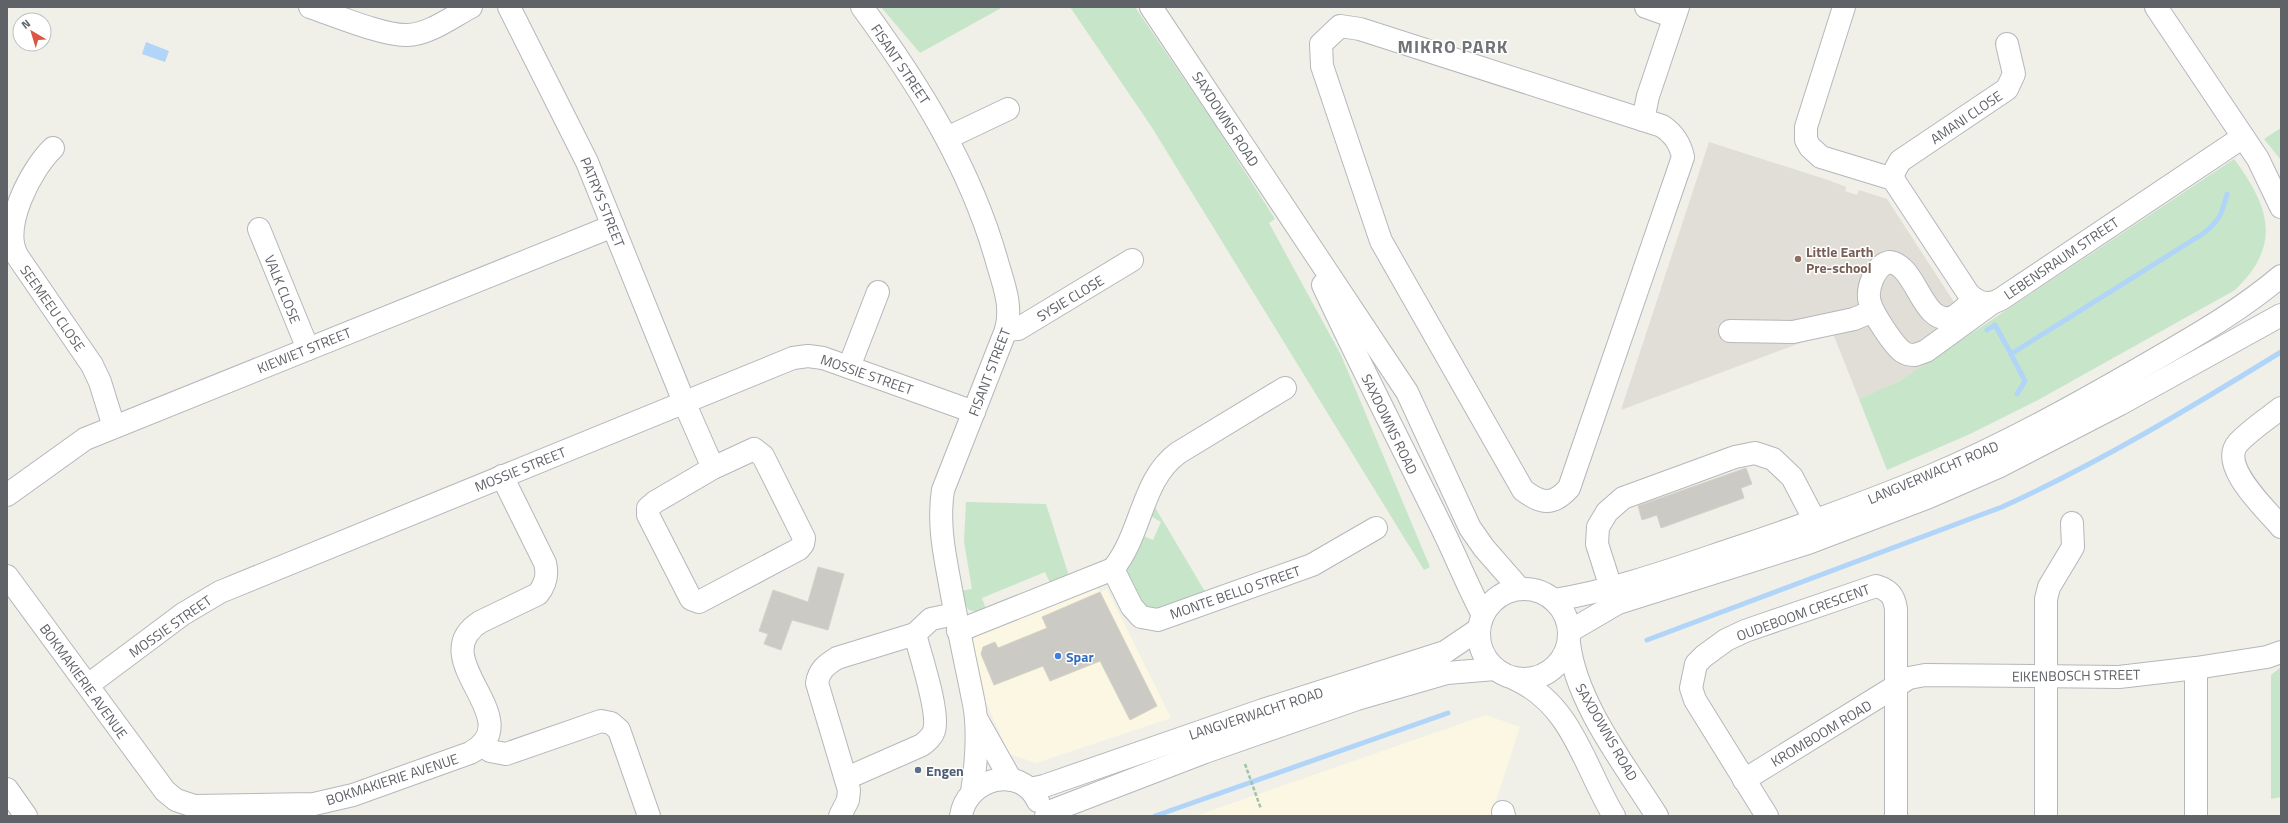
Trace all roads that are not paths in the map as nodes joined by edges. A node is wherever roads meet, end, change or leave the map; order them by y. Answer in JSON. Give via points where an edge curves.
{"nodes":[{"id":1,"x":310,"y":7,"type":"edge"},
{"id":2,"x":471,"y":7,"type":"edge"},
{"id":3,"x":509,"y":7,"type":"edge"},
{"id":4,"x":862,"y":7,"type":"edge"},
{"id":5,"x":1151,"y":7,"type":"edge"},
{"id":6,"x":1646,"y":7,"type":"edge"},
{"id":7,"x":1844,"y":7,"type":"edge"},
{"id":8,"x":2156,"y":7,"type":"edge"},
{"id":9,"x":1676,"y":12,"type":"edge"},
{"id":10,"x":2007,"y":44,"type":"dead end"},
{"id":11,"x":1008,"y":109,"type":"dead end"},
{"id":12,"x":1643,"y":120,"type":"junction"},
{"id":13,"x":2243,"y":137,"type":"junction"},
{"id":14,"x":947,"y":138,"type":"junction"},
{"id":15,"x":53,"y":148,"type":"dead end"},
{"id":16,"x":2258,"y":159,"type":"junction"},
{"id":17,"x":1893,"y":179,"type":"junction"},
{"id":18,"x":2281,"y":181,"type":"edge"},
{"id":19,"x":2281,"y":208,"type":"edge"},
{"id":20,"x":613,"y":226,"type":"junction"},
{"id":21,"x":259,"y":229,"type":"dead end"},
{"id":22,"x":1299,"y":233,"type":"junction"},
{"id":23,"x":1132,"y":260,"type":"dead end"},
{"id":24,"x":2281,"y":276,"type":"edge"},
{"id":25,"x":878,"y":292,"type":"dead end"},
{"id":26,"x":1984,"y":301,"type":"junction"},
{"id":27,"x":1873,"y":311,"type":"junction"},
{"id":28,"x":2281,"y":315,"type":"edge"},
{"id":29,"x":1006,"y":330,"type":"junction"},
{"id":30,"x":1730,"y":331,"type":"dead end"},
{"id":31,"x":308,"y":349,"type":"junction"},
{"id":32,"x":848,"y":367,"type":"junction"},
{"id":33,"x":1285,"y":388,"type":"dead end"},
{"id":34,"x":684,"y":402,"type":"junction"},
{"id":35,"x":2281,"y":408,"type":"edge"},
{"id":36,"x":974,"y":412,"type":"junction"},
{"id":37,"x":114,"y":427,"type":"junction"},
{"id":38,"x":713,"y":468,"type":"junction"},
{"id":39,"x":502,"y":476,"type":"junction"},
{"id":40,"x":7,"y":495,"type":"edge"},
{"id":41,"x":1815,"y":521,"type":"junction"},
{"id":42,"x":2072,"y":523,"type":"dead end"},
{"id":43,"x":1376,"y":528,"type":"dead end"},
{"id":44,"x":2281,"y":528,"type":"edge"},
{"id":45,"x":1113,"y":568,"type":"junction"},
{"id":46,"x":7,"y":576,"type":"edge"},
{"id":47,"x":1611,"y":588,"type":"junction"},
{"id":48,"x":1520,"y":589,"type":"junction"},
{"id":49,"x":1554,"y":600,"type":"junction"},
{"id":50,"x":956,"y":622,"type":"junction"},
{"id":51,"x":1481,"y":622,"type":"junction"},
{"id":52,"x":915,"y":634,"type":"junction"},
{"id":53,"x":1569,"y":637,"type":"junction"},
{"id":54,"x":2281,"y":652,"type":"edge"},
{"id":55,"x":2196,"y":668,"type":"junction"},
{"id":56,"x":1495,"y":670,"type":"junction"},
{"id":57,"x":2046,"y":677,"type":"junction"},
{"id":58,"x":1516,"y":679,"type":"junction"},
{"id":59,"x":88,"y":685,"type":"junction"},
{"id":60,"x":1896,"y":686,"type":"junction"},
{"id":61,"x":975,"y":717,"type":"junction"},
{"id":62,"x":482,"y":744,"type":"junction"},
{"id":63,"x":847,"y":778,"type":"junction"},
{"id":64,"x":1744,"y":780,"type":"junction"},
{"id":65,"x":1020,"y":785,"type":"junction"},
{"id":66,"x":7,"y":789,"type":"edge"},
{"id":67,"x":965,"y":805,"type":"edge"},
{"id":68,"x":7,"y":813,"type":"edge"},
{"id":69,"x":9,"y":816,"type":"edge"},
{"id":70,"x":26,"y":816,"type":"edge"},
{"id":71,"x":649,"y":816,"type":"edge"},
{"id":72,"x":840,"y":816,"type":"edge"},
{"id":73,"x":943,"y":816,"type":"edge"},
{"id":74,"x":1042,"y":816,"type":"edge"},
{"id":75,"x":1046,"y":816,"type":"edge"},
{"id":76,"x":1614,"y":816,"type":"edge"},
{"id":77,"x":1657,"y":816,"type":"edge"},
{"id":78,"x":1766,"y":816,"type":"edge"},
{"id":79,"x":1896,"y":816,"type":"edge"},
{"id":80,"x":2046,"y":816,"type":"edge"},
{"id":81,"x":2196,"y":816,"type":"edge"}],
"edges":[{"from":1,"to":2,"type":"street","via":[[390,33],[408,36],[424,31]]},
{"from":3,"to":20,"type":"street","name":"PATRYS STREET","via":[[574,135]]},
{"from":4,"to":14,"type":"street","name":"FISANT STREET","via":[[922,92]]},
{"from":5,"to":22,"type":"street","name":"SAXDOWNS ROAD"},
{"from":6,"to":9,"type":"street"},
{"from":7,"to":17,"type":"street","via":[[1806,127],[1806,140],[1821,157]]},
{"from":8,"to":13,"type":"street"},
{"from":9,"to":12,"type":"street","via":[[1648,96]]},
{"from":10,"to":17,"type":"street","name":"AMANI CLOSE","via":[[2014,74],[2007,89],[1905,158],[1896,166]]},
{"from":11,"to":14,"type":"street"},
{"from":12,"to":12,"type":"street","via":[[1669,131],[1679,143],[1683,157],[1569,488],[1560,498],[1546,502],[1522,490],[1381,241],[1322,66],[1321,44],[1340,26],[1360,29]]},
{"from":13,"to":16,"type":"street"},
{"from":13,"to":26,"type":"street","name":"LEBENSRAUM STREET"},
{"from":14,"to":29,"type":"street","name":"FISANT STREET","via":[[987,224],[1009,302]]},
{"from":15,"to":37,"type":"street","name":"SEEMEEU CLOSE","via":[[42,159],[32,176],[14,219],[12,245],[92,365]]},
{"from":16,"to":18,"type":"street"},
{"from":16,"to":19,"type":"street"},
{"from":17,"to":26,"type":"street"},
{"from":20,"to":31,"type":"street","name":"KIEWIET STREET"},
{"from":20,"to":34,"type":"street","name":"PATRYS STREET"},
{"from":21,"to":31,"type":"street","name":"VALK CLOSE"},
{"from":22,"to":48,"type":"street","name":"SAXDOWNS ROAD","via":[[1335,282],[1406,392],[1470,528]]},
{"from":22,"to":51,"type":"street","name":"SAXDOWNS ROAD","via":[[1384,413],[1444,532]]},
{"from":23,"to":29,"type":"street","name":"SYSIE CLOSE","via":[[1018,329]]},
{"from":24,"to":41,"type":"street","name":"LANGVERWACHT ROAD","via":[[2247,303],[2056,415],[1929,476]]},
{"from":25,"to":32,"type":"street"},
{"from":26,"to":27,"type":"street","via":[[1926,351],[1915,355],[1901,350]]},
{"from":26,"to":27,"type":"street","via":[[1948,318],[1937,316],[1930,310],[1902,267],[1889,262],[1875,271],[1869,297]]},
{"from":27,"to":30,"type":"street","via":[[1854,319],[1793,332]]},
{"from":28,"to":53,"type":"street","name":"LANGVERWACHT ROAD","via":[[2113,408],[1998,467],[1929,497],[1816,540],[1618,603]]},
{"from":29,"to":36,"type":"street","name":"FISANT STREET"},
{"from":31,"to":37,"type":"street","name":"KIEWIET STREET"},
{"from":32,"to":34,"type":"street","name":"MOSSIE STREET","via":[[816,356],[800,356]]},
{"from":32,"to":36,"type":"street","name":"MOSSIE STREET"},
{"from":33,"to":45,"type":"street","via":[[1178,453],[1164,465],[1154,480],[1123,556]]},
{"from":34,"to":38,"type":"street","name":"PATRYS STREET"},
{"from":34,"to":39,"type":"street","name":"MOSSIE STREET"},
{"from":35,"to":44,"type":"street","via":[[2238,443],[2232,459],[2237,474]]},
{"from":36,"to":50,"type":"street","name":"FISANT STREET","via":[[944,490],[940,512],[940,534]]},
{"from":37,"to":40,"type":"street","name":"KIEWIET STREET","via":[[76,445]]},
{"from":38,"to":38,"type":"street","via":[[754,449],[759,451],[804,538],[799,549],[698,602],[691,599],[648,515],[648,508]]},
{"from":39,"to":59,"type":"street","name":"MOSSIE STREET","via":[[220,592],[183,614]]},
{"from":39,"to":62,"type":"street","via":[[545,563],[547,576],[538,594],[480,622],[464,640],[463,660],[489,717],[489,730]]},
{"from":41,"to":47,"type":"street","name":"LANGVERWACHT ROAD"},
{"from":41,"to":47,"type":"street","via":[[1792,476],[1773,459],[1755,453],[1735,457],[1623,498],[1607,512],[1598,527],[1596,544]]},
{"from":42,"to":57,"type":"street","via":[[2073,548],[2049,587],[2046,600]]},
{"from":43,"to":45,"type":"street","name":"MONTE BELLO STREET","via":[[1312,565],[1158,620],[1141,617],[1132,608]]},
{"from":45,"to":50,"type":"street"},
{"from":46,"to":59,"type":"street","name":"BOKMAKIERIE AVENUE"},
{"from":47,"to":49,"type":"street","name":"LANGVERWACHT ROAD"},
{"from":48,"to":49,"type":"street","via":[[1532,589]]},
{"from":48,"to":51,"type":"street","via":[[1498,597]]},
{"from":49,"to":53,"type":"street","via":[[1565,614]]},
{"from":50,"to":52,"type":"street","via":[[931,619]]},
{"from":50,"to":61,"type":"street","name":"FISANT STREET"},
{"from":51,"to":56,"type":"street","via":[[1481,650]]},
{"from":51,"to":65,"type":"street","name":"LANGVERWACHT ROAD","via":[[1445,652],[1263,710],[1044,786]]},
{"from":52,"to":63,"type":"street","via":[[935,712],[934,730],[922,745]]},
{"from":52,"to":63,"type":"street","via":[[837,658],[826,664],[819,674],[816,683]]},
{"from":53,"to":58,"type":"street","via":[[1559,664],[1550,672],[1533,679]]},
{"from":53,"to":77,"type":"street","name":"SAXDOWNS ROAD","via":[[1571,662],[1586,701]]},
{"from":54,"to":55,"type":"street","name":"EIKENBOSCH STREET","via":[[2268,657]]},
{"from":55,"to":57,"type":"street","name":"EIKENBOSCH STREET","via":[[2118,677]]},
{"from":55,"to":81,"type":"street"},
{"from":56,"to":58,"type":"street"},
{"from":56,"to":75,"type":"street","name":"LANGVERWACHT ROAD","via":[[1447,673],[1357,699],[1205,752],[1054,810]]},
{"from":57,"to":60,"type":"street","name":"EIKENBOSCH STREET","via":[[1925,675],[1909,678]]},
{"from":57,"to":80,"type":"street"},
{"from":58,"to":76,"type":"street","via":[[1547,698],[1570,729]]},
{"from":59,"to":62,"type":"street","name":"BOKMAKIERIE AVENUE","via":[[165,791],[176,800],[194,806],[299,805],[329,801],[470,752]]},
{"from":60,"to":64,"type":"street","name":"KROMBOOM ROAD"},
{"from":60,"to":64,"type":"street","name":"OUDEBOOM CRESCENT","via":[[1894,599],[1890,592],[1876,586],[1744,631],[1726,640],[1696,664],[1691,688],[1695,700]]},
{"from":60,"to":79,"type":"street","name":"OUDEBOOM CRESCENT"},
{"from":61,"to":65,"type":"street","name":"FISANT STREET"},
{"from":61,"to":67,"type":"street","name":"FISANT STREET","via":[[976,766]]},
{"from":62,"to":71,"type":"street","via":[[490,751],[506,754],[600,721],[611,723],[619,730]]},
{"from":63,"to":72,"type":"street","via":[[848,800]]},
{"from":64,"to":78,"type":"street","name":"OUDEBOOM CRESCENT"},
{"from":65,"to":67,"type":"street","name":"LANGVERWACHT ROAD","via":[[989,781]]},
{"from":65,"to":74,"type":"street","name":"FISANT STREET","via":[[1039,802]]},
{"from":66,"to":70,"type":"street"},
{"from":67,"to":73,"type":"street"},
{"from":68,"to":69,"type":"street"}]}
